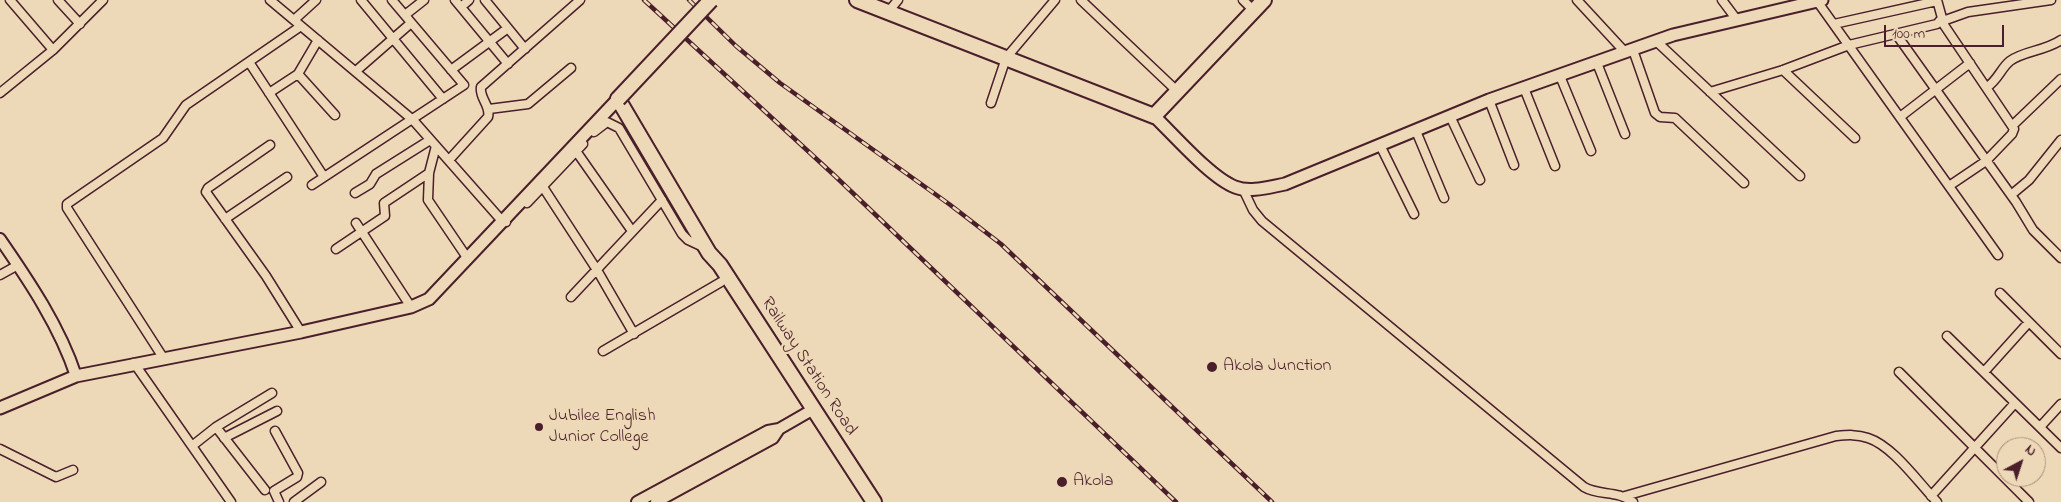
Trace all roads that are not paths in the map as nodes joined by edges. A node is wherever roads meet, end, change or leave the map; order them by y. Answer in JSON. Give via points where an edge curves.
{"nodes":[{"id":1,"x":10,"y":0,"type":"edge"},
{"id":2,"x":58,"y":0,"type":"edge"},
{"id":3,"x":103,"y":0,"type":"edge"},
{"id":4,"x":270,"y":0,"type":"edge"},
{"id":5,"x":285,"y":0,"type":"edge"},
{"id":6,"x":316,"y":0,"type":"edge"},
{"id":7,"x":360,"y":0,"type":"edge"},
{"id":8,"x":392,"y":0,"type":"edge"},
{"id":9,"x":424,"y":0,"type":"edge"},
{"id":10,"x":455,"y":0,"type":"edge"},
{"id":11,"x":470,"y":0,"type":"edge"},
{"id":12,"x":485,"y":0,"type":"edge"},
{"id":13,"x":580,"y":0,"type":"edge"},
{"id":14,"x":710,"y":0,"type":"edge"},
{"id":15,"x":857,"y":0,"type":"edge"},
{"id":16,"x":898,"y":0,"type":"edge"},
{"id":17,"x":1054,"y":0,"type":"edge"},
{"id":18,"x":1082,"y":0,"type":"edge"},
{"id":19,"x":1242,"y":0,"type":"edge"},
{"id":20,"x":1264,"y":0,"type":"edge"},
{"id":21,"x":1722,"y":0,"type":"edge"},
{"id":22,"x":1819,"y":0,"type":"edge"},
{"id":23,"x":1937,"y":0,"type":"edge"},
{"id":24,"x":2051,"y":0,"type":"edge"},
{"id":25,"x":1579,"y":1,"type":"edge"},
{"id":26,"x":278,"y":6,"type":"junction"},
{"id":27,"x":461,"y":7,"type":"junction"},
{"id":28,"x":885,"y":11,"type":"junction"},
{"id":29,"x":1254,"y":11,"type":"junction"},
{"id":30,"x":404,"y":15,"type":"junction"},
{"id":31,"x":294,"y":20,"type":"junction"},
{"id":32,"x":1737,"y":20,"type":"junction"},
{"id":33,"x":1941,"y":22,"type":"junction"},
{"id":34,"x":411,"y":23,"type":"junction"},
{"id":35,"x":80,"y":24,"type":"junction"},
{"id":36,"x":1834,"y":24,"type":"junction"},
{"id":37,"x":301,"y":26,"type":"junction"},
{"id":38,"x":508,"y":28,"type":"junction"},
{"id":39,"x":1896,"y":34,"type":"junction"},
{"id":40,"x":393,"y":39,"type":"junction"},
{"id":41,"x":318,"y":40,"type":"junction"},
{"id":42,"x":2061,"y":40,"type":"edge"},
{"id":43,"x":1656,"y":41,"type":"junction"},
{"id":44,"x":490,"y":43,"type":"junction"},
{"id":45,"x":1849,"y":45,"type":"junction"},
{"id":46,"x":524,"y":49,"type":"junction"},
{"id":47,"x":53,"y":50,"type":"junction"},
{"id":48,"x":1629,"y":51,"type":"junction"},
{"id":49,"x":1006,"y":58,"type":"junction"},
{"id":50,"x":249,"y":62,"type":"junction"},
{"id":51,"x":1970,"y":62,"type":"junction"},
{"id":52,"x":1597,"y":63,"type":"junction"},
{"id":53,"x":508,"y":64,"type":"junction"},
{"id":54,"x":571,"y":68,"type":"dead end"},
{"id":55,"x":451,"y":70,"type":"junction"},
{"id":56,"x":1783,"y":70,"type":"junction"},
{"id":57,"x":356,"y":71,"type":"junction"},
{"id":58,"x":298,"y":74,"type":"junction"},
{"id":59,"x":1560,"y":76,"type":"junction"},
{"id":60,"x":2061,"y":79,"type":"edge"},
{"id":61,"x":464,"y":85,"type":"junction"},
{"id":62,"x":1987,"y":87,"type":"junction"},
{"id":63,"x":1524,"y":88,"type":"junction"},
{"id":64,"x":480,"y":89,"type":"junction"},
{"id":65,"x":1936,"y":90,"type":"junction"},
{"id":66,"x":1178,"y":92,"type":"junction"},
{"id":67,"x":1710,"y":92,"type":"junction"},
{"id":68,"x":0,"y":93,"type":"edge"},
{"id":69,"x":269,"y":93,"type":"junction"},
{"id":70,"x":443,"y":99,"type":"junction"},
{"id":71,"x":618,"y":99,"type":"junction"},
{"id":72,"x":1490,"y":100,"type":"junction"},
{"id":73,"x":991,"y":103,"type":"dead end"},
{"id":74,"x":489,"y":109,"type":"junction"},
{"id":75,"x":335,"y":114,"type":"dead end"},
{"id":76,"x":1154,"y":116,"type":"junction"},
{"id":77,"x":1450,"y":116,"type":"junction"},
{"id":78,"x":1900,"y":117,"type":"junction"},
{"id":79,"x":413,"y":120,"type":"junction"},
{"id":80,"x":2013,"y":125,"type":"junction"},
{"id":81,"x":1416,"y":131,"type":"junction"},
{"id":82,"x":1625,"y":134,"type":"dead end"},
{"id":83,"x":1855,"y":138,"type":"dead end"},
{"id":84,"x":430,"y":140,"type":"junction"},
{"id":85,"x":2061,"y":140,"type":"edge"},
{"id":86,"x":270,"y":145,"type":"dead end"},
{"id":87,"x":436,"y":146,"type":"junction"},
{"id":88,"x":1380,"y":146,"type":"junction"},
{"id":89,"x":576,"y":151,"type":"junction"},
{"id":90,"x":1591,"y":151,"type":"dead end"},
{"id":91,"x":449,"y":160,"type":"junction"},
{"id":92,"x":1986,"y":160,"type":"junction"},
{"id":93,"x":1514,"y":165,"type":"dead end"},
{"id":94,"x":1555,"y":166,"type":"dead end"},
{"id":95,"x":429,"y":173,"type":"junction"},
{"id":96,"x":1800,"y":176,"type":"dead end"},
{"id":97,"x":287,"y":177,"type":"dead end"},
{"id":98,"x":324,"y":178,"type":"junction"},
{"id":99,"x":1480,"y":180,"type":"dead end"},
{"id":100,"x":1744,"y":183,"type":"dead end"},
{"id":101,"x":312,"y":185,"type":"dead end"},
{"id":102,"x":1949,"y":186,"type":"junction"},
{"id":103,"x":543,"y":187,"type":"junction"},
{"id":104,"x":1243,"y":188,"type":"junction"},
{"id":105,"x":355,"y":193,"type":"dead end"},
{"id":106,"x":2011,"y":195,"type":"junction"},
{"id":107,"x":1444,"y":198,"type":"dead end"},
{"id":108,"x":662,"y":200,"type":"junction"},
{"id":109,"x":1414,"y":214,"type":"dead end"},
{"id":110,"x":225,"y":219,"type":"junction"},
{"id":111,"x":506,"y":219,"type":"junction"},
{"id":112,"x":356,"y":223,"type":"dead end"},
{"id":113,"x":361,"y":231,"type":"junction"},
{"id":114,"x":632,"y":231,"type":"junction"},
{"id":115,"x":0,"y":239,"type":"edge"},
{"id":116,"x":336,"y":248,"type":"dead end"},
{"id":117,"x":708,"y":251,"type":"junction"},
{"id":118,"x":1998,"y":255,"type":"dead end"},
{"id":119,"x":2061,"y":258,"type":"edge"},
{"id":120,"x":468,"y":260,"type":"junction"},
{"id":121,"x":18,"y":265,"type":"junction"},
{"id":122,"x":597,"y":270,"type":"junction"},
{"id":123,"x":0,"y":275,"type":"edge"},
{"id":124,"x":721,"y":282,"type":"junction"},
{"id":125,"x":2000,"y":293,"type":"dead end"},
{"id":126,"x":572,"y":297,"type":"dead end"},
{"id":127,"x":411,"y":307,"type":"junction"},
{"id":128,"x":2029,"y":322,"type":"junction"},
{"id":129,"x":301,"y":332,"type":"junction"},
{"id":130,"x":634,"y":334,"type":"junction"},
{"id":131,"x":1948,"y":336,"type":"dead end"},
{"id":132,"x":603,"y":351,"type":"dead end"},
{"id":133,"x":2061,"y":354,"type":"edge"},
{"id":134,"x":164,"y":358,"type":"junction"},
{"id":135,"x":134,"y":363,"type":"junction"},
{"id":136,"x":1899,"y":372,"type":"dead end"},
{"id":137,"x":1984,"y":372,"type":"junction"},
{"id":138,"x":76,"y":376,"type":"junction"},
{"id":139,"x":272,"y":393,"type":"dead end"},
{"id":140,"x":2015,"y":403,"type":"junction"},
{"id":141,"x":2061,"y":404,"type":"edge"},
{"id":142,"x":0,"y":408,"type":"edge"},
{"id":143,"x":277,"y":411,"type":"dead end"},
{"id":144,"x":809,"y":412,"type":"junction"},
{"id":145,"x":216,"y":427,"type":"junction"},
{"id":146,"x":2040,"y":428,"type":"junction"},
{"id":147,"x":275,"y":431,"type":"dead end"},
{"id":148,"x":224,"y":438,"type":"junction"},
{"id":149,"x":192,"y":446,"type":"junction"},
{"id":150,"x":1974,"y":448,"type":"junction"},
{"id":151,"x":2061,"y":448,"type":"edge"},
{"id":152,"x":0,"y":449,"type":"edge"},
{"id":153,"x":73,"y":470,"type":"dead end"},
{"id":154,"x":321,"y":482,"type":"dead end"},
{"id":155,"x":675,"y":486,"type":"junction"},
{"id":156,"x":265,"y":490,"type":"dead end"},
{"id":157,"x":1625,"y":496,"type":"junction"},
{"id":158,"x":1931,"y":496,"type":"junction"},
{"id":159,"x":231,"y":502,"type":"edge"},
{"id":160,"x":279,"y":502,"type":"edge"},
{"id":161,"x":294,"y":502,"type":"edge"},
{"id":162,"x":637,"y":502,"type":"edge"},
{"id":163,"x":656,"y":502,"type":"edge"},
{"id":164,"x":864,"y":502,"type":"edge"},
{"id":165,"x":874,"y":502,"type":"edge"},
{"id":166,"x":1633,"y":502,"type":"edge"},
{"id":167,"x":1937,"y":502,"type":"edge"},
{"id":168,"x":2028,"y":502,"type":"edge"}],
"edges":[{"from":1,"to":47,"type":"street"},
{"from":2,"to":35,"type":"street"},
{"from":3,"to":35,"type":"street"},
{"from":4,"to":26,"type":"street"},
{"from":5,"to":26,"type":"street"},
{"from":6,"to":31,"type":"street"},
{"from":7,"to":40,"type":"street"},
{"from":8,"to":30,"type":"street"},
{"from":9,"to":30,"type":"street"},
{"from":10,"to":27,"type":"street"},
{"from":11,"to":27,"type":"street"},
{"from":12,"to":38,"type":"street"},
{"from":13,"to":46,"type":"street"},
{"from":14,"to":71,"type":"highway","bridge":true},
{"from":15,"to":28,"type":"highway"},
{"from":16,"to":28,"type":"street"},
{"from":17,"to":49,"type":"street"},
{"from":18,"to":66,"type":"street"},
{"from":19,"to":29,"type":"street"},
{"from":20,"to":29,"type":"highway"},
{"from":21,"to":32,"type":"street"},
{"from":22,"to":32,"type":"main road"},
{"from":22,"to":36,"type":"street"},
{"from":23,"to":33,"type":"street"},
{"from":23,"to":36,"type":"street"},
{"from":24,"to":33,"type":"street","via":[[1968,12]]},
{"from":25,"to":48,"type":"street"},
{"from":26,"to":31,"type":"street"},
{"from":27,"to":44,"type":"street"},
{"from":28,"to":49,"type":"highway"},
{"from":29,"to":66,"type":"highway"},
{"from":30,"to":34,"type":"street"},
{"from":31,"to":37,"type":"street"},
{"from":32,"to":43,"type":"main road"},
{"from":33,"to":39,"type":"street"},
{"from":33,"to":51,"type":"street"},
{"from":34,"to":40,"type":"street"},
{"from":34,"to":55,"type":"street"},
{"from":35,"to":47,"type":"street"},
{"from":36,"to":45,"type":"street"},
{"from":37,"to":41,"type":"street"},
{"from":37,"to":50,"type":"street"},
{"from":38,"to":44,"type":"street"},
{"from":38,"to":46,"type":"street"},
{"from":39,"to":45,"type":"street"},
{"from":39,"to":65,"type":"street"},
{"from":40,"to":57,"type":"street"},
{"from":40,"to":70,"type":"street"},
{"from":41,"to":57,"type":"street"},
{"from":41,"to":58,"type":"street"},
{"from":42,"to":62,"type":"street","via":[[2047,49],[2011,60],[1995,82]]},
{"from":43,"to":48,"type":"main road"},
{"from":43,"to":67,"type":"street"},
{"from":44,"to":53,"type":"street"},
{"from":44,"to":55,"type":"street"},
{"from":45,"to":56,"type":"street"},
{"from":45,"to":78,"type":"street"},
{"from":46,"to":53,"type":"street"},
{"from":47,"to":68,"type":"street"},
{"from":48,"to":52,"type":"main road"},
{"from":48,"to":100,"type":"street","via":[[1655,113],[1660,117],[1675,118]]},
{"from":49,"to":73,"type":"street"},
{"from":49,"to":76,"type":"highway"},
{"from":50,"to":69,"type":"street"},
{"from":50,"to":134,"type":"street","via":[[186,105],[163,138],[67,204]]},
{"from":51,"to":62,"type":"street"},
{"from":51,"to":65,"type":"street"},
{"from":52,"to":59,"type":"main road"},
{"from":52,"to":82,"type":"street"},
{"from":53,"to":64,"type":"street"},
{"from":54,"to":74,"type":"street","via":[[528,104]]},
{"from":55,"to":61,"type":"street"},
{"from":56,"to":67,"type":"street"},
{"from":56,"to":83,"type":"street"},
{"from":57,"to":79,"type":"street"},
{"from":58,"to":69,"type":"street"},
{"from":58,"to":75,"type":"street"},
{"from":59,"to":63,"type":"main road"},
{"from":59,"to":90,"type":"street"},
{"from":60,"to":80,"type":"street"},
{"from":61,"to":64,"type":"street"},
{"from":61,"to":70,"type":"street"},
{"from":62,"to":80,"type":"street"},
{"from":63,"to":72,"type":"main road"},
{"from":63,"to":94,"type":"street"},
{"from":64,"to":74,"type":"street"},
{"from":65,"to":78,"type":"street"},
{"from":65,"to":92,"type":"street"},
{"from":66,"to":76,"type":"highway"},
{"from":67,"to":96,"type":"street"},
{"from":69,"to":98,"type":"street"},
{"from":70,"to":79,"type":"street"},
{"from":71,"to":111,"type":"main road"},
{"from":71,"to":117,"type":"highway","name":"Railway Station Road"},
{"from":72,"to":77,"type":"main road"},
{"from":72,"to":93,"type":"street"},
{"from":74,"to":91,"type":"street","via":[[488,117]]},
{"from":76,"to":104,"type":"main road","via":[[1205,166],[1235,188]]},
{"from":77,"to":81,"type":"main road"},
{"from":77,"to":99,"type":"street"},
{"from":78,"to":102,"type":"street"},
{"from":79,"to":84,"type":"street"},
{"from":79,"to":98,"type":"street"},
{"from":80,"to":92,"type":"street","via":[[2012,134]]},
{"from":81,"to":88,"type":"main road"},
{"from":81,"to":107,"type":"street"},
{"from":84,"to":87,"type":"street"},
{"from":84,"to":105,"type":"street","via":[[376,174],[370,184]]},
{"from":85,"to":106,"type":"street","via":[[2027,182]]},
{"from":86,"to":110,"type":"street","via":[[206,190]]},
{"from":87,"to":91,"type":"street"},
{"from":87,"to":95,"type":"street"},
{"from":88,"to":104,"type":"main road","via":[[1285,184],[1253,190]]},
{"from":88,"to":109,"type":"street"},
{"from":89,"to":103,"type":"street"},
{"from":89,"to":108,"type":"street","via":[[603,124],[615,125]]},
{"from":89,"to":114,"type":"street"},
{"from":91,"to":111,"type":"street"},
{"from":92,"to":102,"type":"street"},
{"from":92,"to":106,"type":"street"},
{"from":95,"to":113,"type":"street","via":[[384,203],[385,216]]},
{"from":95,"to":120,"type":"street","via":[[427,194],[430,205]]},
{"from":97,"to":110,"type":"street"},
{"from":98,"to":101,"type":"street"},
{"from":102,"to":118,"type":"street"},
{"from":103,"to":111,"type":"street","via":[[510,221]]},
{"from":103,"to":122,"type":"street"},
{"from":104,"to":157,"type":"street","via":[[1262,221],[1584,487]]},
{"from":106,"to":119,"type":"street","via":[[2035,233]]},
{"from":108,"to":114,"type":"street"},
{"from":108,"to":117,"type":"street","via":[[684,237]]},
{"from":110,"to":129,"type":"street"},
{"from":111,"to":120,"type":"main road"},
{"from":112,"to":113,"type":"street"},
{"from":113,"to":116,"type":"street"},
{"from":113,"to":127,"type":"street"},
{"from":114,"to":122,"type":"street"},
{"from":115,"to":121,"type":"street"},
{"from":117,"to":124,"type":"highway","name":"Railway Station Road","via":[[712,270]]},
{"from":117,"to":144,"type":"highway","name":"Railway Station Road","via":[[720,265]]},
{"from":120,"to":127,"type":"main road","via":[[429,299]]},
{"from":121,"to":123,"type":"street"},
{"from":121,"to":138,"type":"street","via":[[68,351]]},
{"from":122,"to":126,"type":"street"},
{"from":122,"to":130,"type":"street"},
{"from":124,"to":130,"type":"street"},
{"from":124,"to":144,"type":"highway","name":"Railway Station Road"},
{"from":125,"to":128,"type":"street"},
{"from":127,"to":129,"type":"main road"},
{"from":128,"to":133,"type":"street"},
{"from":128,"to":137,"type":"street"},
{"from":129,"to":134,"type":"main road"},
{"from":130,"to":132,"type":"street"},
{"from":131,"to":137,"type":"street"},
{"from":134,"to":135,"type":"main road"},
{"from":135,"to":138,"type":"main road"},
{"from":135,"to":149,"type":"street"},
{"from":136,"to":150,"type":"street"},
{"from":137,"to":140,"type":"street"},
{"from":138,"to":142,"type":"main road"},
{"from":139,"to":145,"type":"street"},
{"from":140,"to":146,"type":"street"},
{"from":140,"to":150,"type":"street"},
{"from":141,"to":146,"type":"street"},
{"from":143,"to":148,"type":"street"},
{"from":144,"to":155,"type":"street","via":[[779,429],[768,431]]},
{"from":144,"to":164,"type":"highway","name":"Railway Station Road"},
{"from":144,"to":165,"type":"highway","name":"Railway Station Road"},
{"from":145,"to":148,"type":"street"},
{"from":145,"to":149,"type":"street"},
{"from":146,"to":151,"type":"street"},
{"from":147,"to":160,"type":"street","via":[[298,473],[297,477],[274,491]]},
{"from":148,"to":156,"type":"street"},
{"from":149,"to":159,"type":"street"},
{"from":150,"to":158,"type":"street"},
{"from":150,"to":168,"type":"street"},
{"from":152,"to":153,"type":"street","via":[[56,477]]},
{"from":154,"to":161,"type":"street"},
{"from":155,"to":162,"type":"street"},
{"from":155,"to":163,"type":"street"},
{"from":157,"to":158,"type":"street","via":[[1836,436],[1853,435],[1881,444]]},
{"from":157,"to":166,"type":"street"},
{"from":158,"to":167,"type":"street"}]}
